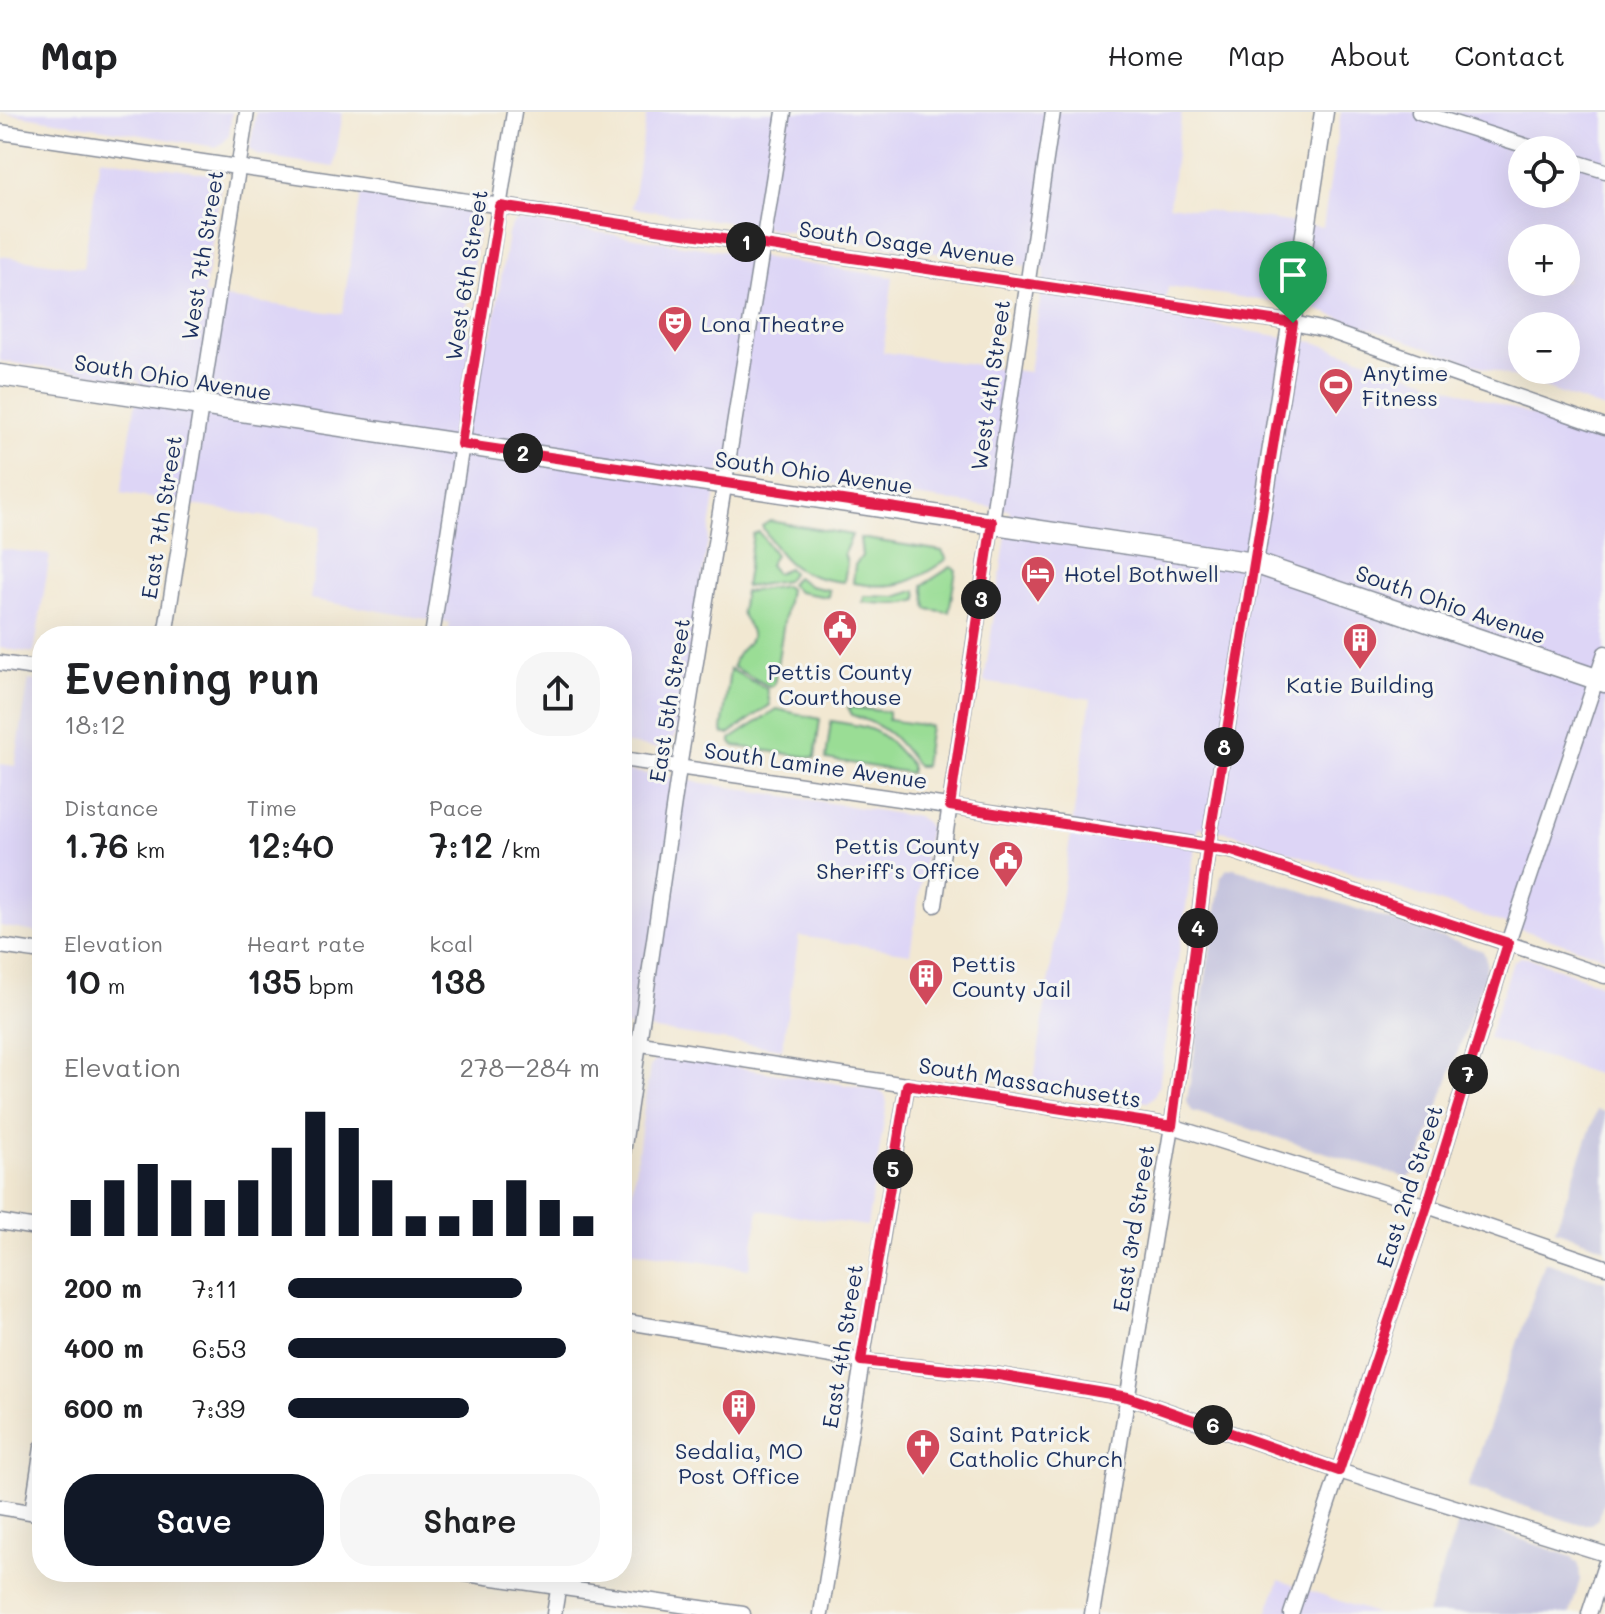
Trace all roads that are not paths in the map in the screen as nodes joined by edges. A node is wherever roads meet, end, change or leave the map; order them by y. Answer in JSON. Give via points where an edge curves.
{"nodes":[{"id":1,"x":247,"y":112,"type":"edge"},
{"id":2,"x":514,"y":112,"type":"edge"},
{"id":3,"x":784,"y":112,"type":"edge"},
{"id":4,"x":1053,"y":112,"type":"edge"},
{"id":5,"x":1324,"y":112,"type":"edge"},
{"id":6,"x":1419,"y":112,"type":"edge"},
{"id":7,"x":0,"y":132,"type":"edge"},
{"id":8,"x":1508,"y":140,"type":"edge"},
{"id":9,"x":1580,"y":163,"type":"edge"},
{"id":10,"x":238,"y":166,"type":"junction"},
{"id":11,"x":1605,"y":171,"type":"edge"},
{"id":12,"x":500,"y":206,"type":"junction"},
{"id":13,"x":764,"y":244,"type":"junction"},
{"id":14,"x":1027,"y":283,"type":"junction"},
{"id":15,"x":1293,"y":323,"type":"junction"},
{"id":16,"x":0,"y":375,"type":"edge"},
{"id":17,"x":201,"y":405,"type":"junction"},
{"id":18,"x":1605,"y":427,"type":"edge"},
{"id":19,"x":461,"y":444,"type":"junction"},
{"id":20,"x":727,"y":484,"type":"junction"},
{"id":21,"x":992,"y":522,"type":"junction"},
{"id":22,"x":1254,"y":563,"type":"junction"},
{"id":23,"x":167,"y":626,"type":"edge"},
{"id":24,"x":434,"y":626,"type":"edge"},
{"id":25,"x":1605,"y":653,"type":"edge"},
{"id":26,"x":0,"y":663,"type":"edge"},
{"id":27,"x":32,"y":668,"type":"edge"},
{"id":28,"x":1600,"y":680,"type":"edge"},
{"id":29,"x":632,"y":761,"type":"edge"},
{"id":30,"x":679,"y":768,"type":"junction"},
{"id":31,"x":950,"y":806,"type":"junction"},
{"id":32,"x":1208,"y":847,"type":"junction"},
{"id":33,"x":935,"y":905,"type":"dead end"},
{"id":34,"x":1508,"y":943,"type":"junction"},
{"id":35,"x":0,"y":946,"type":"edge"},
{"id":36,"x":32,"y":951,"type":"edge"},
{"id":37,"x":1605,"y":976,"type":"edge"},
{"id":38,"x":632,"y":1043,"type":"edge"},
{"id":39,"x":639,"y":1044,"type":"junction"},
{"id":40,"x":907,"y":1085,"type":"junction"},
{"id":41,"x":632,"y":1092,"type":"edge"},
{"id":42,"x":1172,"y":1126,"type":"junction"},
{"id":43,"x":1427,"y":1206,"type":"junction"},
{"id":44,"x":0,"y":1222,"type":"edge"},
{"id":45,"x":32,"y":1227,"type":"edge"},
{"id":46,"x":1605,"y":1267,"type":"edge"},
{"id":47,"x":632,"y":1323,"type":"edge"},
{"id":48,"x":861,"y":1361,"type":"junction"},
{"id":49,"x":1128,"y":1397,"type":"junction"},
{"id":50,"x":1339,"y":1471,"type":"junction"},
{"id":51,"x":0,"y":1507,"type":"edge"},
{"id":52,"x":32,"y":1512,"type":"edge"},
{"id":53,"x":1605,"y":1554,"type":"edge"},
{"id":54,"x":1605,"y":1565,"type":"edge"},
{"id":55,"x":560,"y":1582,"type":"edge"},
{"id":56,"x":571,"y":1582,"type":"edge"},
{"id":57,"x":554,"y":1614,"type":"edge"},
{"id":58,"x":743,"y":1614,"type":"edge"},
{"id":59,"x":821,"y":1614,"type":"edge"},
{"id":60,"x":1092,"y":1614,"type":"edge"},
{"id":61,"x":1291,"y":1614,"type":"edge"},
{"id":62,"x":1589,"y":1614,"type":"edge"}],
"edges":[{"from":1,"to":10,"type":"street","name":"West 7th Street"},
{"from":2,"to":12,"type":"street","name":"West 6th Street"},
{"from":3,"to":13,"type":"street","name":"East 5th Street"},
{"from":4,"to":14,"type":"street","name":"West 4th Street"},
{"from":5,"to":15,"type":"street"},
{"from":6,"to":8,"type":"street"},
{"from":7,"to":10,"type":"street","name":"South Osage Avenue"},
{"from":9,"to":11,"type":"street"},
{"from":10,"to":12,"type":"street","name":"South Osage Avenue"},
{"from":10,"to":17,"type":"street","name":"West 7th Street"},
{"from":12,"to":13,"type":"street","name":"South Osage Avenue"},
{"from":12,"to":19,"type":"street","name":"West 6th Street"},
{"from":13,"to":14,"type":"street","name":"South Osage Avenue"},
{"from":13,"to":20,"type":"street","name":"East 5th Street"},
{"from":14,"to":15,"type":"street","name":"South Osage Avenue"},
{"from":14,"to":21,"type":"street","name":"West 4th Street"},
{"from":15,"to":18,"type":"street","name":"South Osage Avenue"},
{"from":15,"to":22,"type":"street"},
{"from":16,"to":17,"type":"main road","name":"South Ohio Avenue"},
{"from":17,"to":19,"type":"main road","name":"South Ohio Avenue"},
{"from":17,"to":23,"type":"street","name":"East 7th Street"},
{"from":19,"to":20,"type":"main road","name":"South Ohio Avenue"},
{"from":19,"to":24,"type":"street","name":"West 6th Street"},
{"from":20,"to":21,"type":"main road","name":"South Ohio Avenue"},
{"from":20,"to":30,"type":"street","name":"East 5th Street"},
{"from":21,"to":22,"type":"main road","name":"South Ohio Avenue"},
{"from":21,"to":31,"type":"street"},
{"from":22,"to":28,"type":"main road","name":"South Ohio Avenue"},
{"from":22,"to":32,"type":"street","name":"East 3rd Street"},
{"from":25,"to":28,"type":"street","name":"East 2nd Street"},
{"from":26,"to":27,"type":"street"},
{"from":28,"to":34,"type":"street","name":"East 2nd Street"},
{"from":29,"to":30,"type":"street","name":"South Lamine Avenue"},
{"from":30,"to":31,"type":"street","name":"South Lamine Avenue"},
{"from":30,"to":39,"type":"street","name":"East 5th Street"},
{"from":31,"to":32,"type":"street","name":"South Lamine Avenue"},
{"from":31,"to":33,"type":"street"},
{"from":32,"to":34,"type":"street","name":"South Lamine Avenue"},
{"from":32,"to":42,"type":"street","name":"East 3rd Street"},
{"from":34,"to":37,"type":"street","name":"South Lamine Avenue"},
{"from":34,"to":43,"type":"street","name":"East 2nd Street"},
{"from":35,"to":36,"type":"street"},
{"from":38,"to":39,"type":"street","name":"South Massachusetts"},
{"from":39,"to":40,"type":"street","name":"South Massachusetts"},
{"from":39,"to":41,"type":"street","name":"East 5th Street"},
{"from":40,"to":42,"type":"street","name":"South Massachusetts"},
{"from":40,"to":48,"type":"street","name":"East 4th Street"},
{"from":42,"to":43,"type":"street","name":"South Massachusetts"},
{"from":42,"to":49,"type":"street","name":"East 3rd Street"},
{"from":43,"to":46,"type":"street","name":"South Massachusetts"},
{"from":43,"to":50,"type":"street","name":"East 2nd Street"},
{"from":44,"to":45,"type":"street"},
{"from":47,"to":48,"type":"street"},
{"from":48,"to":49,"type":"street","via":[[998,1375]]},
{"from":48,"to":59,"type":"street","name":"East 4th Street"},
{"from":49,"to":50,"type":"street"},
{"from":49,"to":60,"type":"street","name":"East 3rd Street"},
{"from":50,"to":53,"type":"street"},
{"from":50,"to":61,"type":"street","name":"East 2nd Street"},
{"from":51,"to":52,"type":"street"},
{"from":54,"to":62,"type":"street"},
{"from":55,"to":57,"type":"street"},
{"from":56,"to":58,"type":"street"}]}
